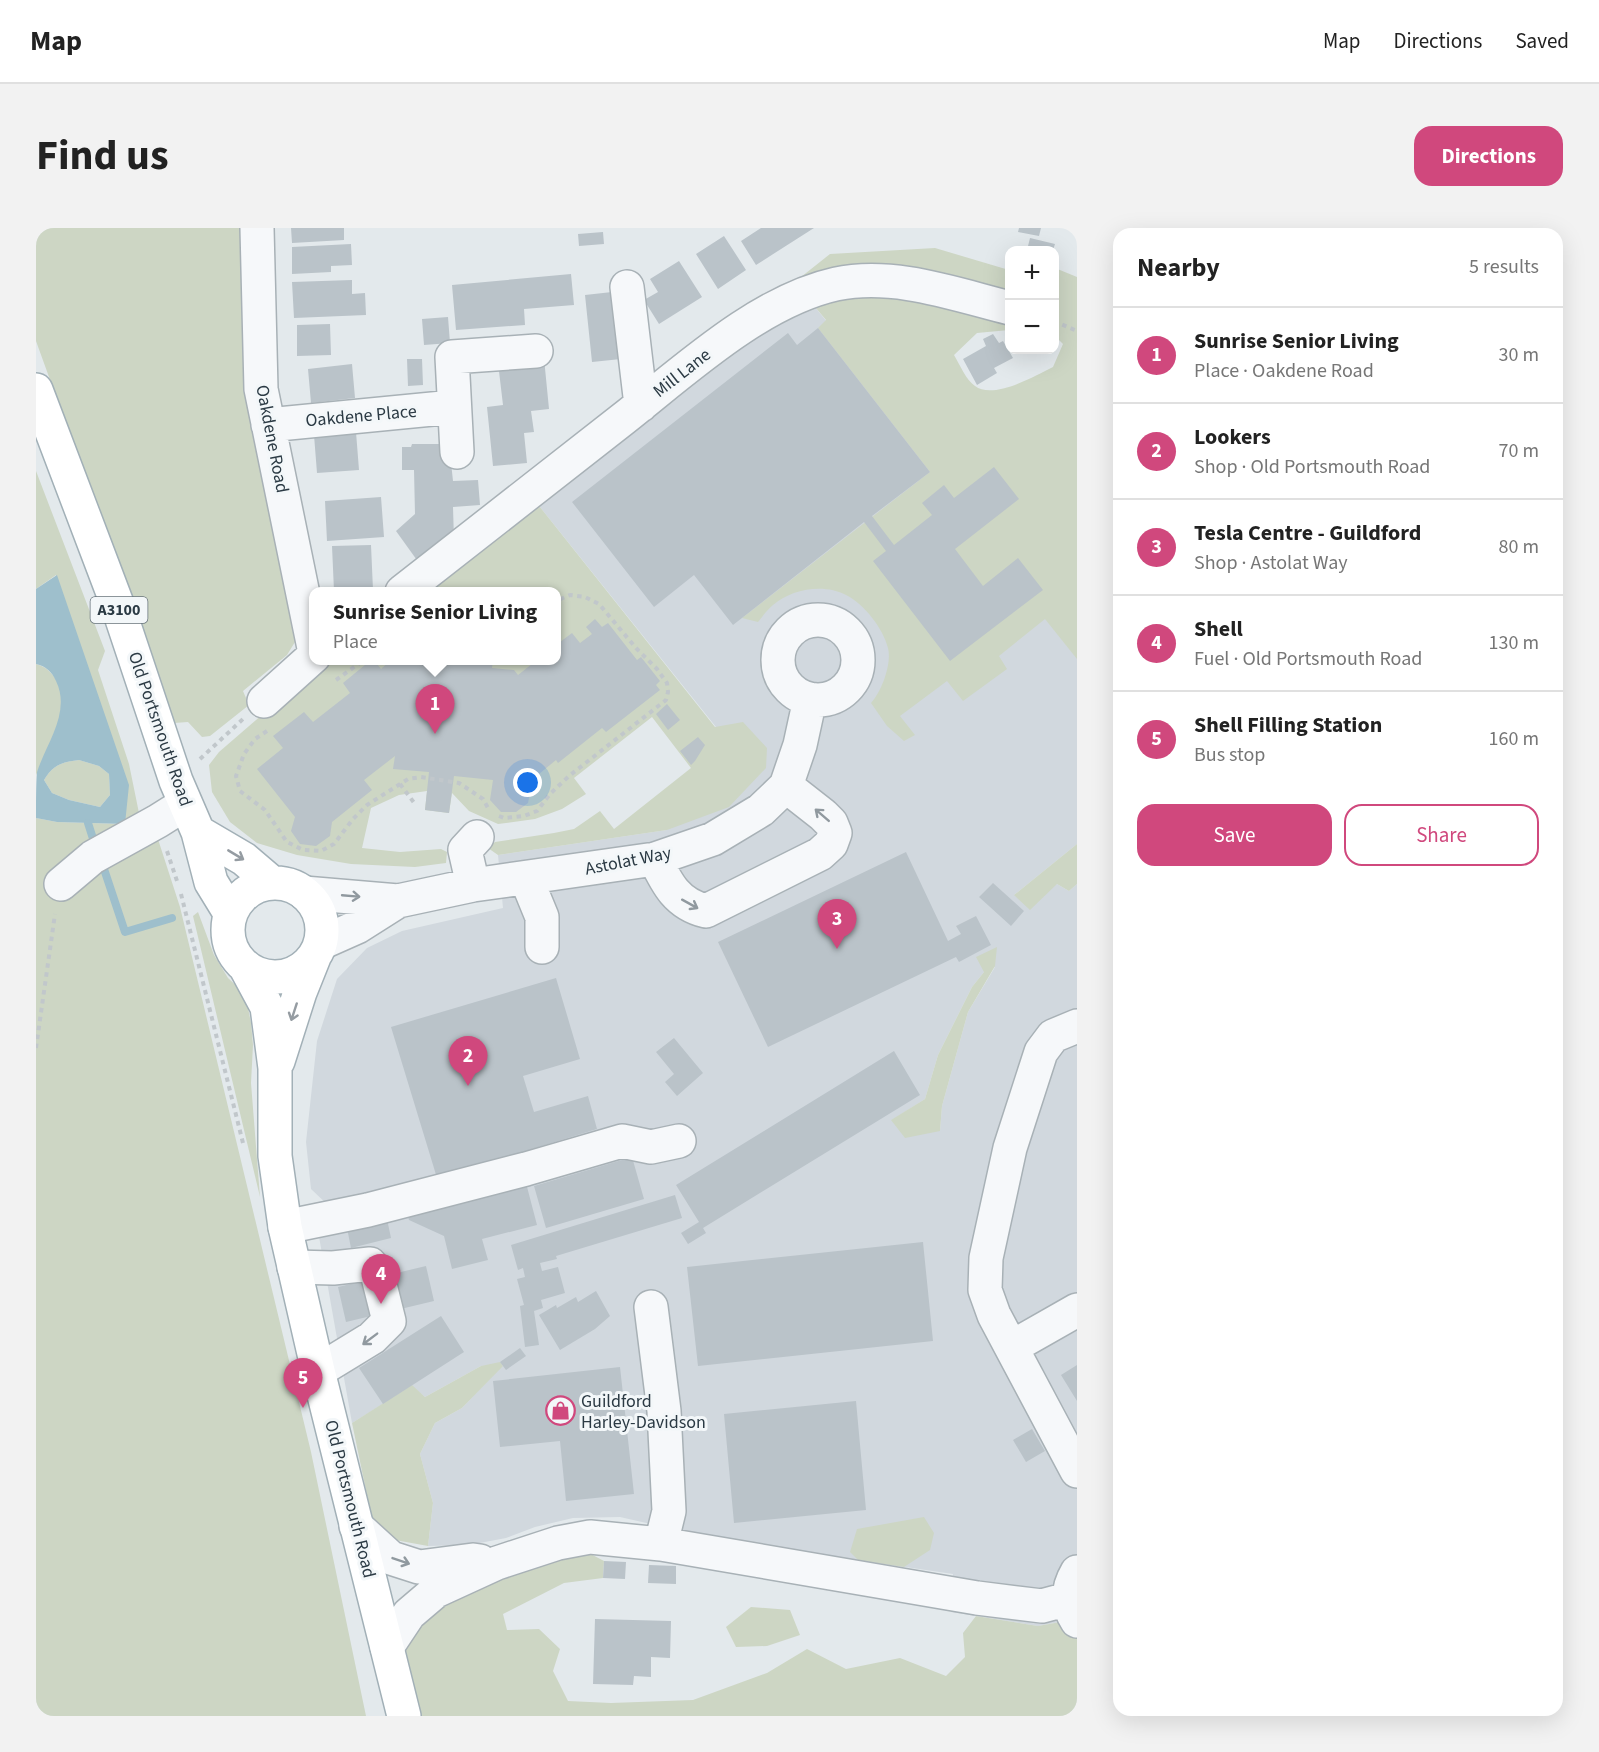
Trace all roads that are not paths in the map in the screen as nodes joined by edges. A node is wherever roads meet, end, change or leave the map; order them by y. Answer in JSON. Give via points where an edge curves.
{"nodes":[{"id":1,"x":257,"y":228,"type":"edge"},
{"id":2,"x":627,"y":287,"type":"dead end"},
{"id":3,"x":1005,"y":307,"type":"edge"},
{"id":4,"x":536,"y":351,"type":"dead end"},
{"id":5,"x":36,"y":390,"type":"edge"},
{"id":6,"x":641,"y":405,"type":"junction"},
{"id":7,"x":453,"y":407,"type":"junction"},
{"id":8,"x":268,"y":425,"type":"junction"},
{"id":9,"x":457,"y":452,"type":"dead end"},
{"id":10,"x":407,"y":587,"type":"edge"},
{"id":11,"x":309,"y":624,"type":"edge"},
{"id":12,"x":309,"y":662,"type":"edge"},
{"id":13,"x":810,"y":699,"type":"dead end"},
{"id":14,"x":269,"y":713,"type":"road end"},
{"id":15,"x":786,"y":786,"type":"junction"},
{"id":16,"x":179,"y":809,"type":"junction"},
{"id":17,"x":488,"y":821,"type":"road end"},
{"id":18,"x":655,"y":860,"type":"junction"},
{"id":19,"x":526,"y":878,"type":"junction"},
{"id":20,"x":271,"y":882,"type":"junction"},
{"id":21,"x":61,"y":884,"type":"road end"},
{"id":22,"x":473,"y":885,"type":"junction"},
{"id":23,"x":304,"y":892,"type":"junction"},
{"id":24,"x":398,"y":901,"type":"junction"},
{"id":25,"x":230,"y":913,"type":"junction"},
{"id":26,"x":542,"y":947,"type":"dead end"},
{"id":27,"x":317,"y":950,"type":"junction"},
{"id":28,"x":246,"y":968,"type":"junction"},
{"id":29,"x":1077,"y":1026,"type":"edge"},
{"id":30,"x":275,"y":1068,"type":"junction"},
{"id":31,"x":679,"y":1141,"type":"dead end"},
{"id":32,"x":285,"y":1227,"type":"junction"},
{"id":33,"x":294,"y":1267,"type":"junction"},
{"id":34,"x":651,"y":1307,"type":"dead end"},
{"id":35,"x":1077,"y":1310,"type":"edge"},
{"id":36,"x":1012,"y":1347,"type":"junction"},
{"id":37,"x":318,"y":1371,"type":"junction"},
{"id":38,"x":1077,"y":1471,"type":"edge"},
{"id":39,"x":356,"y":1526,"type":"junction"},
{"id":40,"x":661,"y":1544,"type":"junction"},
{"id":41,"x":497,"y":1563,"type":"junction"},
{"id":42,"x":1074,"y":1597,"type":"edge"},
{"id":43,"x":387,"y":1647,"type":"junction"},
{"id":44,"x":404,"y":1716,"type":"edge"}],
"edges":[{"from":1,"to":8,"type":"street","name":"Oakdene Road","via":[[261,389]]},
{"from":2,"to":6,"type":"street"},
{"from":3,"to":6,"type":"street","name":"Mill Lane","via":[[909,283],[877,280],[836,284],[761,315]]},
{"from":4,"to":7,"type":"street","via":[[452,357]]},
{"from":5,"to":16,"type":"main road","name":"Old Portsmouth Road","number":"A3100","via":[[116,602]]},
{"from":6,"to":10,"type":"street","name":"Mill Lane"},
{"from":7,"to":8,"type":"street","name":"Oakdene Place"},
{"from":7,"to":9,"type":"street"},
{"from":8,"to":11,"type":"street","name":"Oakdene Road"},
{"from":12,"to":14,"type":"street"},
{"from":13,"to":15,"type":"street","name":"Astolat Way"},
{"from":15,"to":18,"type":"street","name":"Astolat Way","via":[[761,810],[713,839]]},
{"from":18,"to":15,"type":"street","one_way":true,"via":[[664,879],[685,904],[706,911],[820,854],[831,844],[835,833],[831,823]]},
{"from":16,"to":20,"type":"main road","one_way":true},
{"from":16,"to":21,"type":"street","via":[[99,854]]},
{"from":16,"to":25,"type":"main road","name":"Old Portsmouth Road","number":"A3100","via":[[211,882]]},
{"from":17,"to":22,"type":"street","via":[[465,850]]},
{"from":18,"to":19,"type":"street","name":"Astolat Way"},
{"from":19,"to":22,"type":"street","name":"Astolat Way"},
{"from":19,"to":26,"type":"street","via":[[542,917]]},
{"from":20,"to":23,"type":"main road"},
{"from":20,"to":25,"type":"main road","via":[[247,890]]},
{"from":22,"to":24,"type":"street","name":"Astolat Way"},
{"from":23,"to":24,"type":"street","name":"Astolat Way","one_way":true},
{"from":23,"to":27,"type":"main road","via":[[320,915],[322,929]]},
{"from":24,"to":27,"type":"street","name":"Astolat Way"},
{"from":25,"to":28,"type":"main road","via":[[229,944]]},
{"from":27,"to":28,"type":"main road","via":[[304,968],[290,975],[275,978]]},
{"from":27,"to":30,"type":"main road","name":"Old Portsmouth Road","one_way":true},
{"from":28,"to":30,"type":"main road","name":"Old Portsmouth Road","via":[[267,1007]]},
{"from":29,"to":36,"type":"street","via":[[1053,1036],[1041,1052],[1010,1148],[986,1258],[985,1290]]},
{"from":30,"to":32,"type":"main road","name":"Old Portsmouth Road","via":[[275,1156]]},
{"from":31,"to":32,"type":"street","via":[[651,1147],[622,1141],[368,1210]]},
{"from":32,"to":33,"type":"main road","name":"Old Portsmouth Road"},
{"from":33,"to":37,"type":"main road","name":"Old Portsmouth Road"},
{"from":33,"to":37,"type":"street","one_way":true,"via":[[370,1264],[377,1273],[389,1321],[372,1338]]},
{"from":34,"to":40,"type":"street","via":[[664,1411],[669,1510]]},
{"from":35,"to":36,"type":"street"},
{"from":36,"to":38,"type":"street"},
{"from":37,"to":39,"type":"main road","name":"Old Portsmouth Road"},
{"from":39,"to":41,"type":"street","one_way":true,"via":[[391,1558],[419,1568],[473,1560]]},
{"from":39,"to":43,"type":"main road","name":"Old Portsmouth Road"},
{"from":40,"to":41,"type":"street","via":[[590,1537]]},
{"from":40,"to":42,"type":"street","via":[[977,1598],[1042,1606]]},
{"from":41,"to":43,"type":"street","via":[[436,1591],[409,1614]]},
{"from":43,"to":44,"type":"main road","name":"Old Portsmouth Road"}]}
